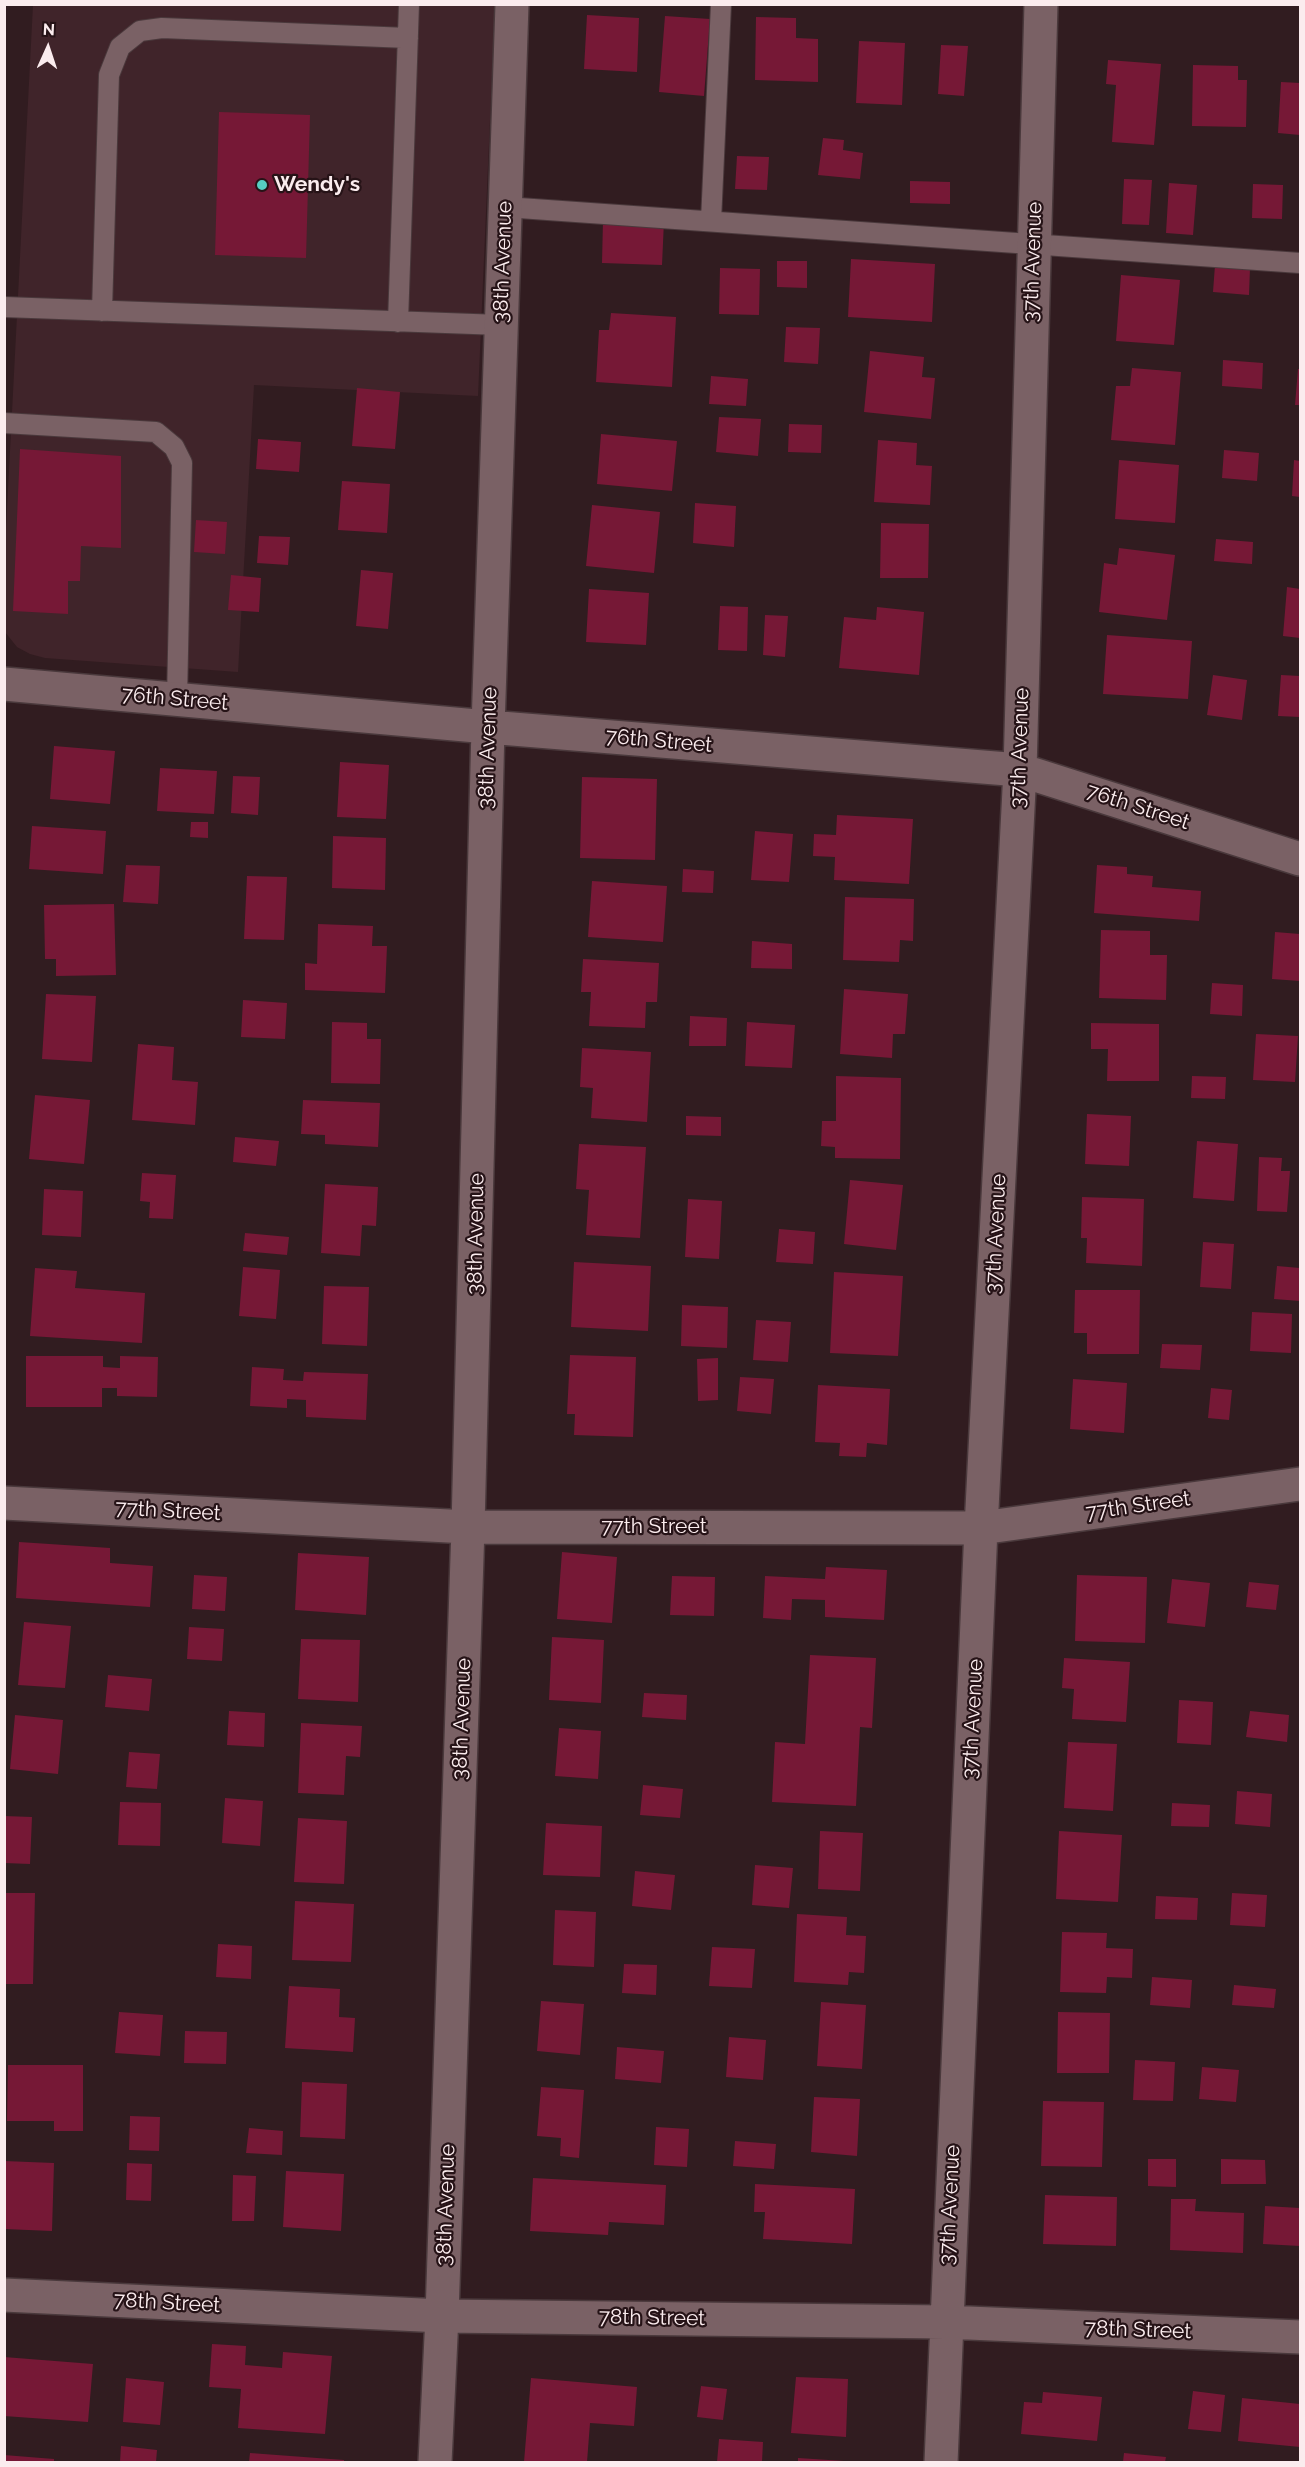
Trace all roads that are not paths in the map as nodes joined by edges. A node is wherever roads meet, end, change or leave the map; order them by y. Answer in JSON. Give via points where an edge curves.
{"nodes":[{"id":1,"x":410,"y":4,"type":"edge"},
{"id":2,"x":512,"y":4,"type":"edge"},
{"id":3,"x":721,"y":4,"type":"edge"},
{"id":4,"x":1041,"y":4,"type":"edge"},
{"id":5,"x":408,"y":38,"type":"junction"},
{"id":6,"x":505,"y":207,"type":"junction"},
{"id":7,"x":711,"y":221,"type":"junction"},
{"id":8,"x":1034,"y":245,"type":"junction"},
{"id":9,"x":1300,"y":263,"type":"edge"},
{"id":10,"x":4,"y":307,"type":"edge"},
{"id":11,"x":102,"y":311,"type":"junction"},
{"id":12,"x":398,"y":322,"type":"junction"},
{"id":13,"x":501,"y":325,"type":"junction"},
{"id":14,"x":4,"y":423,"type":"edge"},
{"id":15,"x":4,"y":684,"type":"edge"},
{"id":16,"x":177,"y":699,"type":"junction"},
{"id":17,"x":488,"y":727,"type":"junction"},
{"id":18,"x":1020,"y":770,"type":"junction"},
{"id":19,"x":1300,"y":859,"type":"edge"},
{"id":20,"x":1300,"y":1484,"type":"edge"},
{"id":21,"x":4,"y":1503,"type":"edge"},
{"id":22,"x":468,"y":1527,"type":"junction"},
{"id":23,"x":981,"y":1528,"type":"junction"},
{"id":24,"x":4,"y":2295,"type":"edge"},
{"id":25,"x":442,"y":2316,"type":"junction"},
{"id":26,"x":945,"y":2322,"type":"junction"},
{"id":27,"x":1300,"y":2337,"type":"edge"},
{"id":28,"x":435,"y":2463,"type":"edge"},
{"id":29,"x":941,"y":2463,"type":"edge"}],
"edges":[{"from":1,"to":5,"type":"lane"},
{"from":2,"to":6,"type":"street","name":"38th Avenue"},
{"from":3,"to":7,"type":"lane"},
{"from":4,"to":8,"type":"street","name":"37th Avenue"},
{"from":5,"to":11,"type":"lane","via":[[162,28],[140,31],[120,47],[109,75]]},
{"from":5,"to":12,"type":"lane"},
{"from":6,"to":7,"type":"lane"},
{"from":6,"to":13,"type":"street","name":"38th Avenue"},
{"from":7,"to":8,"type":"lane"},
{"from":8,"to":9,"type":"lane"},
{"from":8,"to":18,"type":"street","name":"37th Avenue"},
{"from":10,"to":11,"type":"lane"},
{"from":11,"to":12,"type":"lane"},
{"from":12,"to":13,"type":"lane"},
{"from":13,"to":17,"type":"street","name":"38th Avenue"},
{"from":14,"to":16,"type":"lane","via":[[156,432],[174,447],[182,463]]},
{"from":15,"to":16,"type":"street","name":"76th Street"},
{"from":16,"to":17,"type":"street","name":"76th Street"},
{"from":17,"to":18,"type":"street","name":"76th Street"},
{"from":17,"to":22,"type":"street","name":"38th Avenue"},
{"from":18,"to":19,"type":"street","name":"76th Street"},
{"from":18,"to":23,"type":"street","name":"37th Avenue"},
{"from":20,"to":23,"type":"street","name":"77th Street"},
{"from":21,"to":22,"type":"street","name":"77th Street"},
{"from":22,"to":23,"type":"street","name":"77th Street"},
{"from":22,"to":25,"type":"street","name":"38th Avenue"},
{"from":23,"to":26,"type":"street","name":"37th Avenue"},
{"from":24,"to":25,"type":"street","name":"78th Street"},
{"from":25,"to":26,"type":"street","name":"78th Street"},
{"from":25,"to":28,"type":"street","name":"38th Avenue"},
{"from":26,"to":27,"type":"street","name":"78th Street"},
{"from":26,"to":29,"type":"street","name":"37th Avenue"}]}
